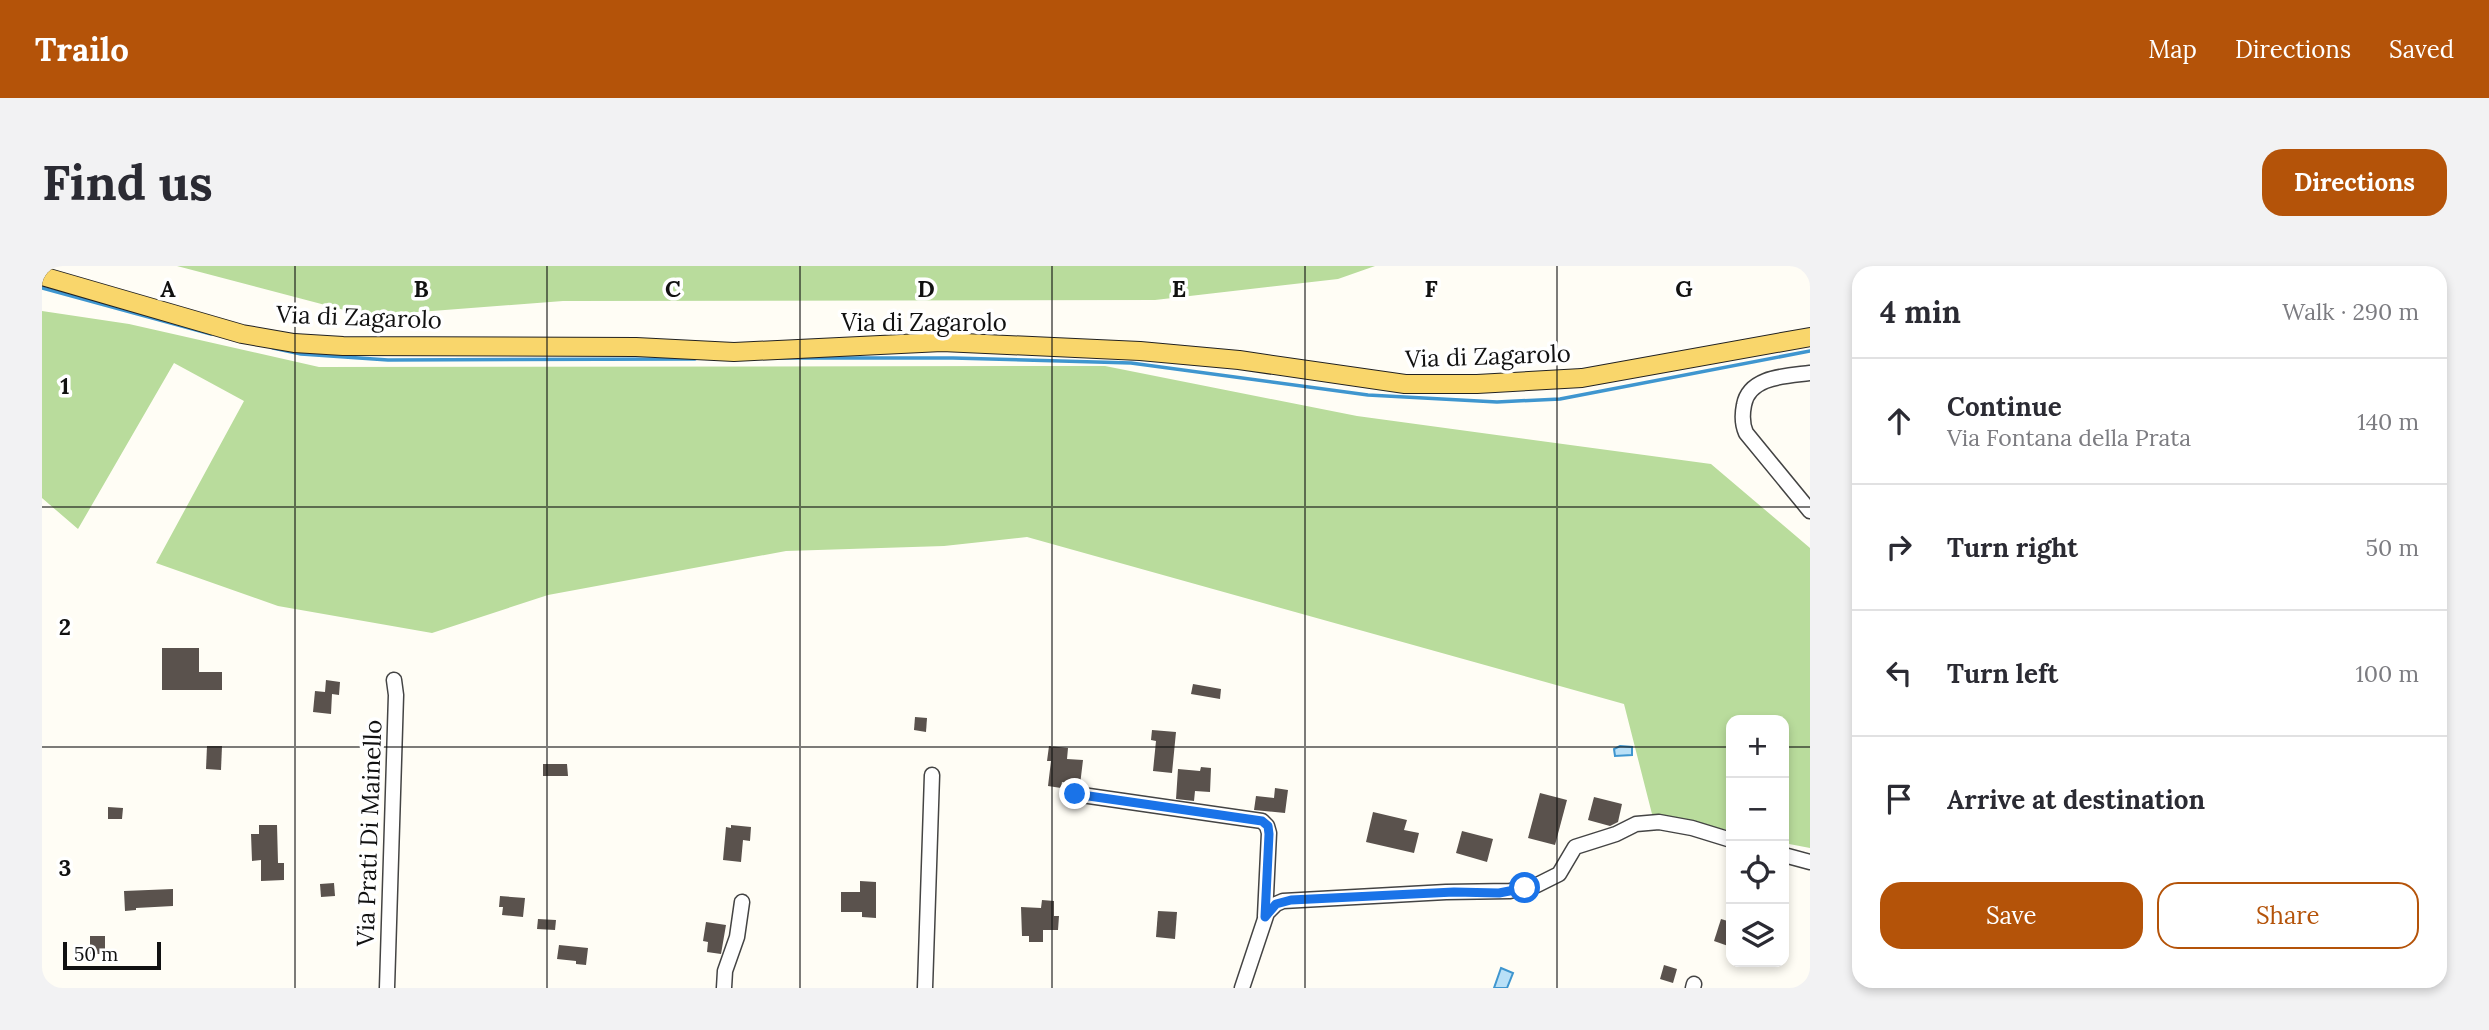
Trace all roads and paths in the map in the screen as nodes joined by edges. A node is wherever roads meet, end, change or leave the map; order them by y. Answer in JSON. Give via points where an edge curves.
{"nodes":[{"id":1,"x":42,"y":276,"type":"edge"},
{"id":2,"x":1810,"y":337,"type":"edge"},
{"id":3,"x":1810,"y":373,"type":"edge"},
{"id":4,"x":1810,"y":511,"type":"edge"},
{"id":5,"x":394,"y":680,"type":"dead end"},
{"id":6,"x":932,"y":775,"type":"dead end"},
{"id":7,"x":1075,"y":794,"type":"dead end"},
{"id":8,"x":1726,"y":839,"type":"edge"},
{"id":9,"x":1789,"y":856,"type":"edge"},
{"id":10,"x":1810,"y":862,"type":"edge"},
{"id":11,"x":742,"y":902,"type":"dead end"},
{"id":12,"x":1265,"y":917,"type":"junction"},
{"id":13,"x":387,"y":988,"type":"edge"},
{"id":14,"x":724,"y":988,"type":"edge"},
{"id":15,"x":925,"y":988,"type":"edge"},
{"id":16,"x":1242,"y":988,"type":"edge"}],
"edges":[{"from":1,"to":2,"type":"main road","name":"Via di Zagarolo","via":[[230,330],[293,343],[734,352],[942,342],[1153,352],[1405,384],[1582,377]]},
{"from":3,"to":4,"type":"street","via":[[1752,388],[1742,418],[1746,433]]},
{"from":5,"to":13,"type":"street","name":"Via Prati Di Mainello"},
{"from":6,"to":15,"type":"street"},
{"from":7,"to":12,"type":"street","via":[[1262,821],[1269,834]]},
{"from":8,"to":12,"type":"street","via":[[1672,823],[1639,823],[1575,847],[1559,874],[1525,888],[1499,893],[1291,900],[1276,904]]},
{"from":9,"to":10,"type":"street"},
{"from":11,"to":14,"type":"street"},
{"from":12,"to":16,"type":"street"}]}
